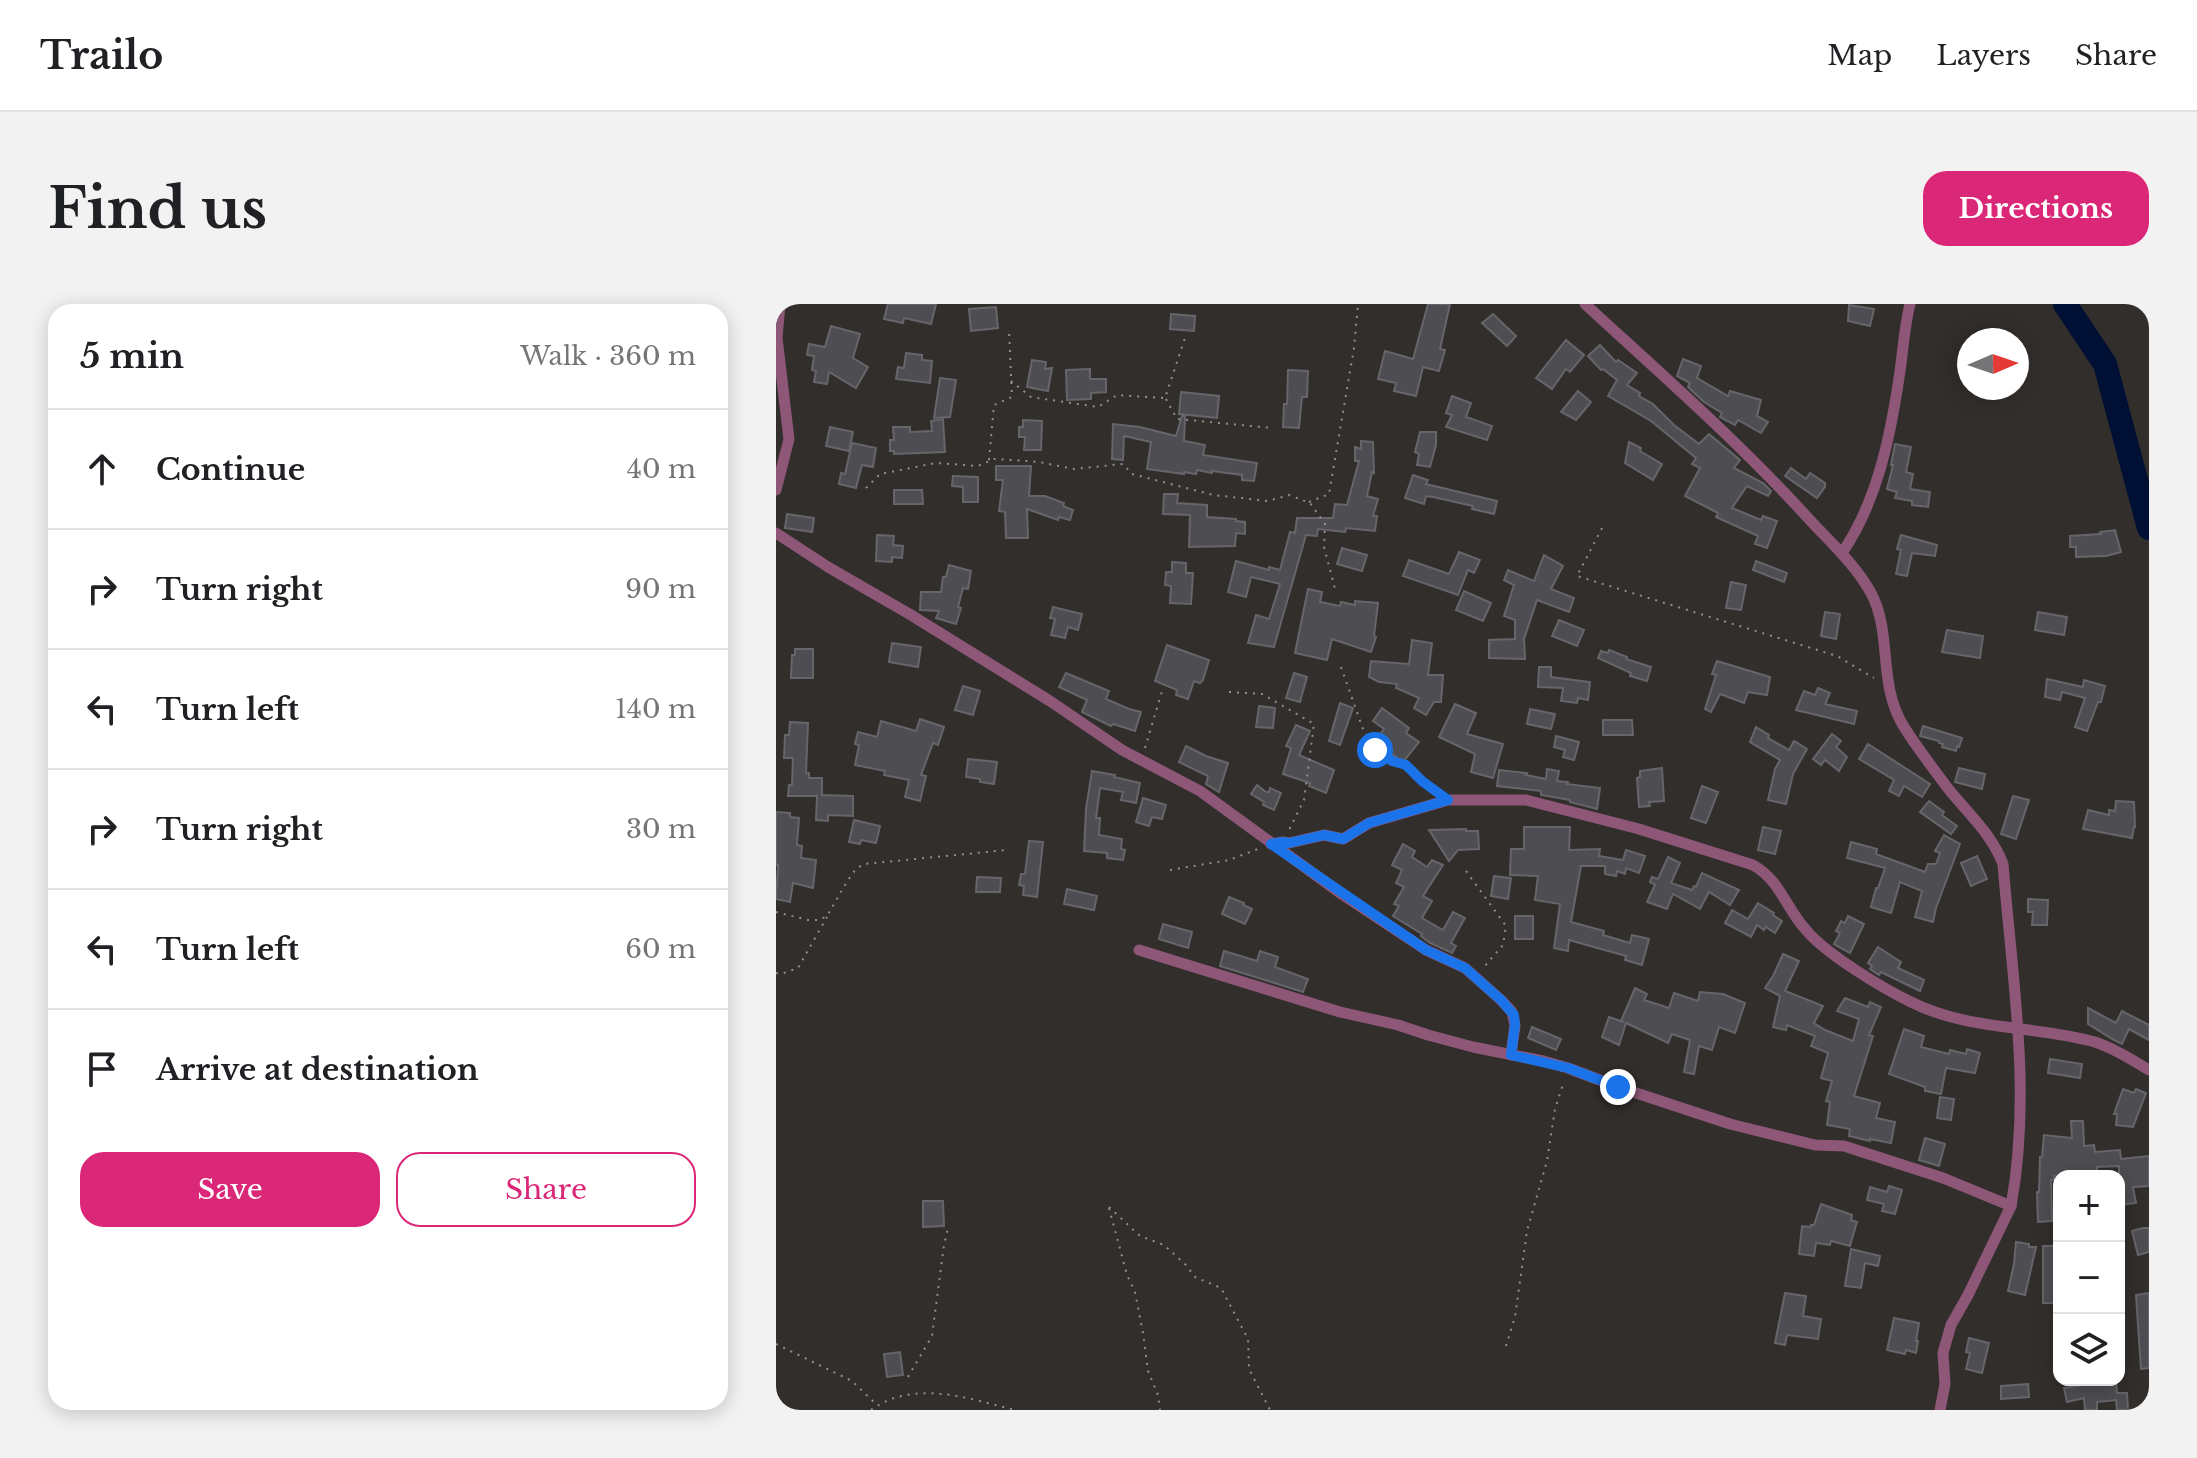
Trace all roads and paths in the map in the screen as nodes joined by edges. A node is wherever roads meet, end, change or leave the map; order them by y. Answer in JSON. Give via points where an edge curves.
{"nodes":[{"id":1,"x":780,"y":304,"type":"edge"},
{"id":2,"x":1358,"y":304,"type":"edge"},
{"id":3,"x":1585,"y":304,"type":"edge"},
{"id":4,"x":1910,"y":304,"type":"edge"},
{"id":5,"x":1009,"y":330,"type":"dead end"},
{"id":6,"x":1185,"y":338,"type":"dead end"},
{"id":7,"x":1011,"y":381,"type":"junction"},
{"id":8,"x":780,"y":393,"type":"edge"},
{"id":9,"x":1165,"y":398,"type":"junction"},
{"id":10,"x":1272,"y":428,"type":"dead end"},
{"id":11,"x":989,"y":461,"type":"junction"},
{"id":12,"x":866,"y":488,"type":"dead end"},
{"id":13,"x":776,"y":490,"type":"edge"},
{"id":14,"x":1308,"y":502,"type":"junction"},
{"id":15,"x":1602,"y":528,"type":"dead end"},
{"id":16,"x":776,"y":533,"type":"edge"},
{"id":17,"x":1842,"y":553,"type":"junction"},
{"id":18,"x":1335,"y":589,"type":"dead end"},
{"id":19,"x":1341,"y":667,"type":"dead end"},
{"id":20,"x":1889,"y":687,"type":"junction"},
{"id":21,"x":1162,"y":691,"type":"dead end"},
{"id":22,"x":1229,"y":692,"type":"dead end"},
{"id":23,"x":1142,"y":761,"type":"junction"},
{"id":24,"x":1448,"y":800,"type":"junction"},
{"id":25,"x":1277,"y":843,"type":"junction"},
{"id":26,"x":1007,"y":850,"type":"dead end"},
{"id":27,"x":1170,"y":870,"type":"dead end"},
{"id":28,"x":1466,"y":871,"type":"dead end"},
{"id":29,"x":776,"y":912,"type":"edge"},
{"id":30,"x":827,"y":916,"type":"junction"},
{"id":31,"x":1139,"y":950,"type":"dead end"},
{"id":32,"x":776,"y":973,"type":"edge"},
{"id":33,"x":1475,"y":977,"type":"junction"},
{"id":34,"x":2019,"y":1028,"type":"junction"},
{"id":35,"x":1511,"y":1055,"type":"junction"},
{"id":36,"x":1568,"y":1068,"type":"junction"},
{"id":37,"x":2149,"y":1070,"type":"edge"},
{"id":38,"x":2011,"y":1206,"type":"junction"},
{"id":39,"x":948,"y":1228,"type":"dead end"},
{"id":40,"x":776,"y":1344,"type":"edge"},
{"id":41,"x":1506,"y":1346,"type":"dead end"},
{"id":42,"x":908,"y":1377,"type":"dead end"},
{"id":43,"x":878,"y":1406,"type":"junction"},
{"id":44,"x":871,"y":1410,"type":"edge"},
{"id":45,"x":1015,"y":1410,"type":"edge"},
{"id":46,"x":1160,"y":1410,"type":"edge"},
{"id":47,"x":1270,"y":1410,"type":"edge"},
{"id":48,"x":1940,"y":1410,"type":"edge"}],
"edges":[{"from":1,"to":8,"type":"street"},
{"from":2,"to":14,"type":"path","via":[[1329,494]]},
{"from":3,"to":17,"type":"street","via":[[1761,468]]},
{"from":4,"to":17,"type":"street","via":[[1891,429],[1873,493]]},
{"from":5,"to":7,"type":"path"},
{"from":6,"to":9,"type":"path"},
{"from":7,"to":9,"type":"path","via":[[1031,397],[1098,407],[1117,395]]},
{"from":7,"to":11,"type":"path","via":[[1012,397],[994,405]]},
{"from":8,"to":13,"type":"street","via":[[789,439]]},
{"from":9,"to":10,"type":"path","via":[[1177,419]]},
{"from":11,"to":12,"type":"path","via":[[978,466],[936,463],[880,474]]},
{"from":11,"to":14,"type":"path","via":[[1074,469],[1123,464],[1132,474],[1213,495],[1268,501],[1289,495]]},
{"from":14,"to":18,"type":"path","via":[[1325,524],[1324,547]]},
{"from":15,"to":20,"type":"path","via":[[1577,576],[1837,656]]},
{"from":16,"to":23,"type":"street"},
{"from":17,"to":20,"type":"street","via":[[1871,594],[1882,628]]},
{"from":19,"to":24,"type":"path","via":[[1375,750],[1406,765]]},
{"from":20,"to":34,"type":"street","via":[[1902,725],[1996,845],[2003,864]]},
{"from":21,"to":23,"type":"path"},
{"from":22,"to":25,"type":"path","via":[[1262,694],[1314,724],[1304,800]]},
{"from":23,"to":25,"type":"street","via":[[1200,791]]},
{"from":24,"to":25,"type":"street","via":[[1369,823],[1343,839],[1324,835]]},
{"from":24,"to":34,"type":"street","via":[[1526,800],[1753,865],[1774,880],[1807,932],[1871,978],[1947,1017]]},
{"from":25,"to":27,"type":"path","via":[[1229,860]]},
{"from":25,"to":33,"type":"street","via":[[1402,934]]},
{"from":26,"to":30,"type":"path","via":[[864,864]]},
{"from":28,"to":33,"type":"path","via":[[1506,926],[1503,945]]},
{"from":29,"to":30,"type":"path","via":[[808,920]]},
{"from":30,"to":32,"type":"path","via":[[798,968]]},
{"from":31,"to":35,"type":"street","via":[[1340,1012]]},
{"from":33,"to":35,"type":"street","via":[[1514,1015]]},
{"from":34,"to":37,"type":"street","via":[[2094,1042]]},
{"from":34,"to":38,"type":"street","via":[[2021,1125]]},
{"from":35,"to":36,"type":"street"},
{"from":36,"to":38,"type":"street","via":[[1730,1124],[1815,1145],[1844,1146]]},
{"from":36,"to":41,"type":"path","via":[[1527,1231]]},
{"from":38,"to":48,"type":"street","via":[[1951,1325],[1943,1353]]},
{"from":39,"to":42,"type":"path","via":[[932,1336]]},
{"from":40,"to":43,"type":"path","via":[[852,1381]]},
{"from":43,"to":44,"type":"path"},
{"from":43,"to":45,"type":"path","via":[[930,1392]]},
{"from":46,"to":47,"type":"path","via":[[1135,1292],[1109,1207],[1140,1236],[1164,1245],[1195,1277],[1221,1288],[1248,1339],[1249,1369]]}]}
